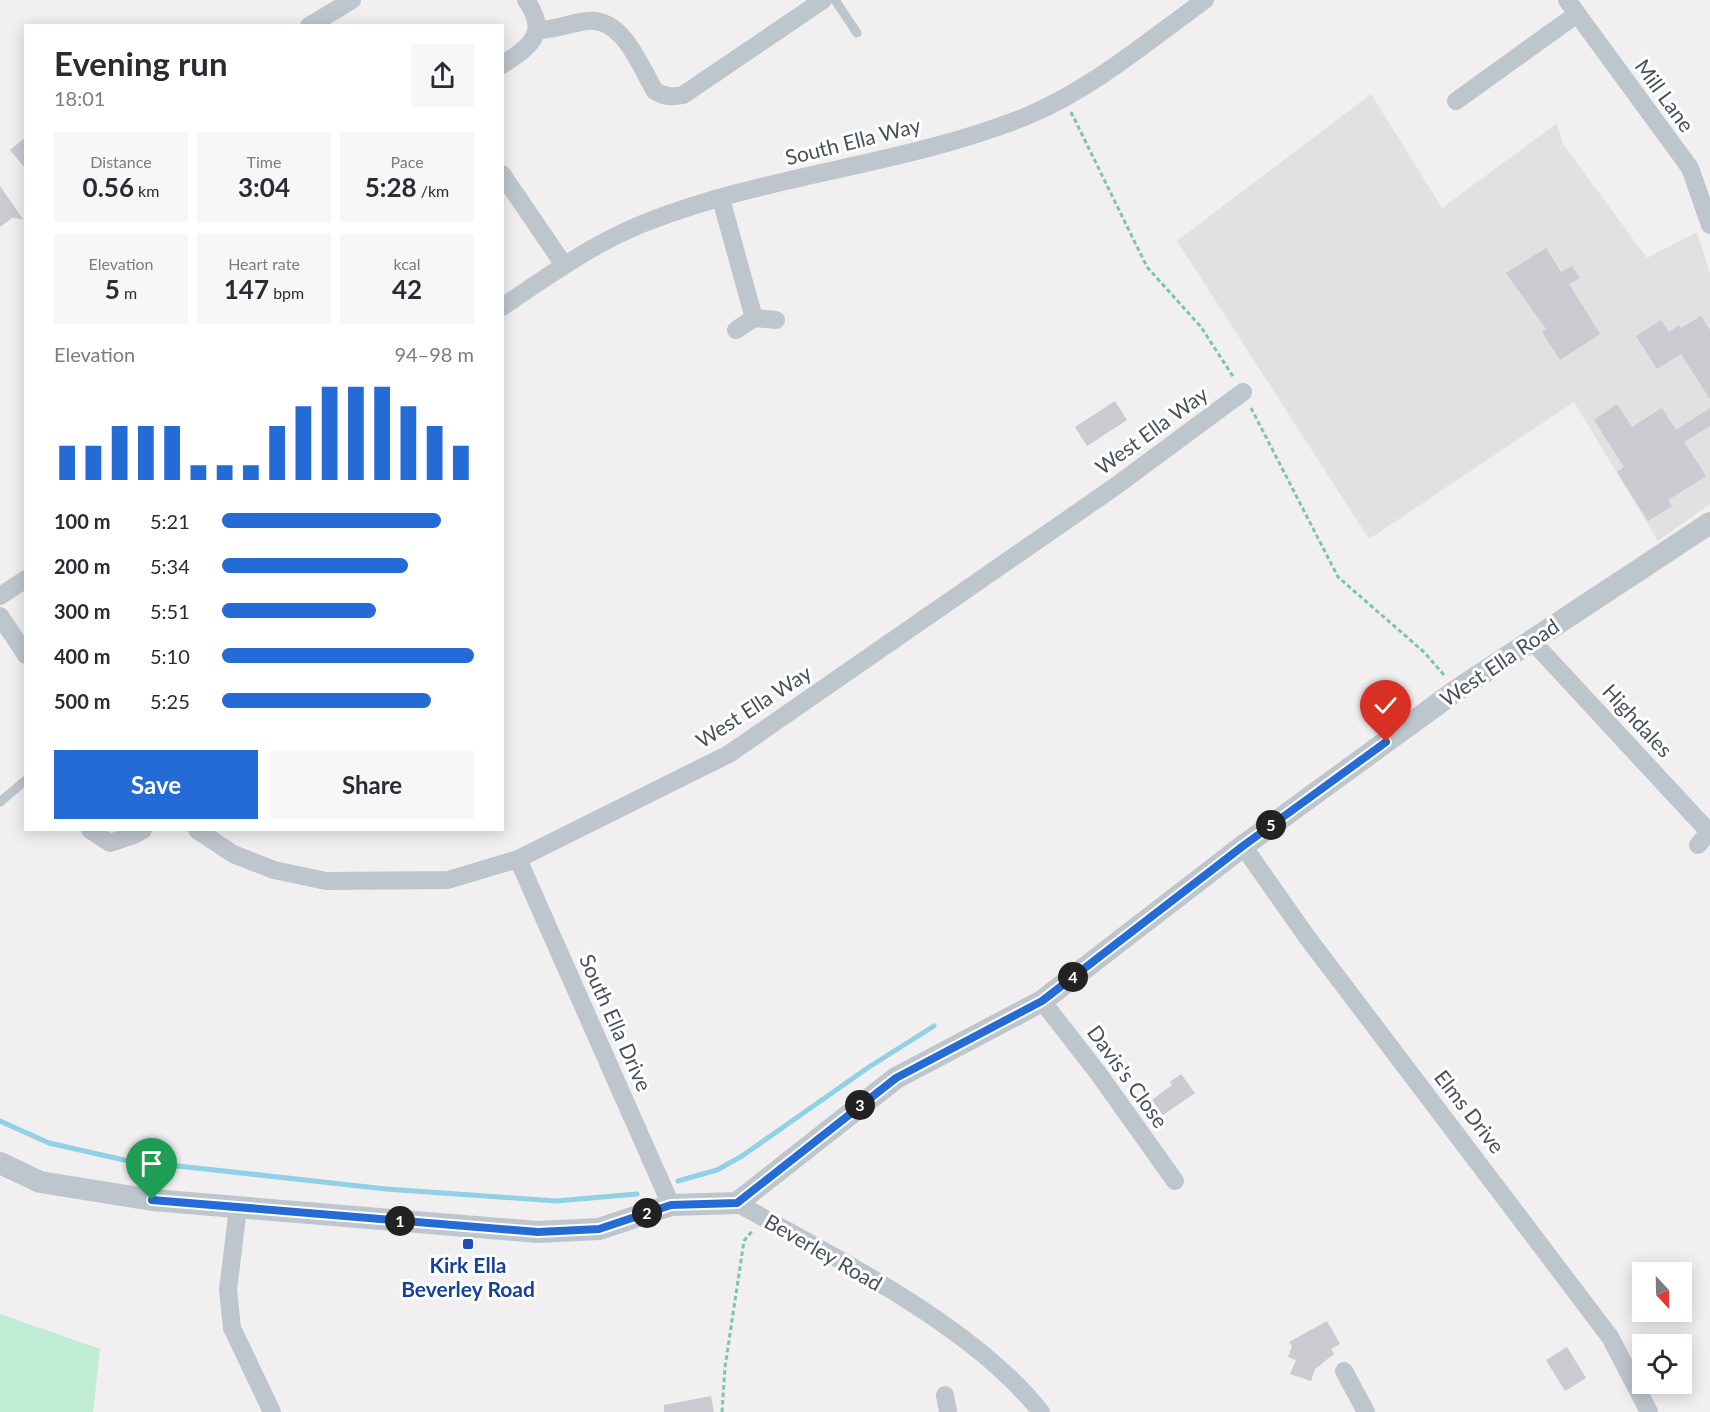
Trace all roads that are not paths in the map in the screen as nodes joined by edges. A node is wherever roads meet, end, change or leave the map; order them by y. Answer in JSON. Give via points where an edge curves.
{"nodes":[{"id":1,"x":352,"y":0,"type":"edge"},
{"id":2,"x":526,"y":0,"type":"edge"},
{"id":3,"x":823,"y":0,"type":"edge"},
{"id":4,"x":836,"y":0,"type":"edge"},
{"id":5,"x":1205,"y":0,"type":"edge"},
{"id":6,"x":1572,"y":5,"type":"edge"},
{"id":7,"x":312,"y":24,"type":"edge"},
{"id":8,"x":537,"y":30,"type":"junction"},
{"id":9,"x":857,"y":33,"type":"dead end"},
{"id":10,"x":504,"y":64,"type":"edge"},
{"id":11,"x":1456,"y":101,"type":"dead end"},
{"id":12,"x":504,"y":177,"type":"edge"},
{"id":13,"x":721,"y":199,"type":"junction"},
{"id":14,"x":1710,"y":225,"type":"edge"},
{"id":15,"x":564,"y":265,"type":"junction"},
{"id":16,"x":504,"y":306,"type":"edge"},
{"id":17,"x":754,"y":318,"type":"junction"},
{"id":18,"x":776,"y":320,"type":"dead end"},
{"id":19,"x":736,"y":330,"type":"dead end"},
{"id":20,"x":1243,"y":392,"type":"dead end"},
{"id":21,"x":1710,"y":523,"type":"edge"},
{"id":22,"x":24,"y":580,"type":"edge"},
{"id":23,"x":0,"y":596,"type":"edge"},
{"id":24,"x":0,"y":616,"type":"edge"},
{"id":25,"x":1532,"y":641,"type":"junction"},
{"id":26,"x":24,"y":652,"type":"edge"},
{"id":27,"x":24,"y":782,"type":"edge"},
{"id":28,"x":0,"y":802,"type":"edge"},
{"id":29,"x":92,"y":831,"type":"edge"},
{"id":30,"x":141,"y":831,"type":"edge"},
{"id":31,"x":198,"y":831,"type":"edge"},
{"id":32,"x":1706,"y":836,"type":"edge"},
{"id":33,"x":1243,"y":846,"type":"junction"},
{"id":34,"x":518,"y":859,"type":"junction"},
{"id":35,"x":1042,"y":1001,"type":"junction"},
{"id":36,"x":0,"y":1163,"type":"edge"},
{"id":37,"x":1175,"y":1181,"type":"dead end"},
{"id":38,"x":737,"y":1203,"type":"junction"},
{"id":39,"x":671,"y":1205,"type":"junction"},
{"id":40,"x":238,"y":1208,"type":"junction"},
{"id":41,"x":1344,"y":1371,"type":"dead end"},
{"id":42,"x":272,"y":1412,"type":"edge"},
{"id":43,"x":1041,"y":1412,"type":"edge"},
{"id":44,"x":1366,"y":1412,"type":"edge"},
{"id":45,"x":1649,"y":1412,"type":"edge"}],
"edges":[{"from":1,"to":7,"type":"street"},
{"from":2,"to":8,"type":"street","via":[[534,13]]},
{"from":3,"to":8,"type":"street","via":[[677,96],[655,91],[619,31],[609,25],[585,21],[559,29]]},
{"from":4,"to":9,"type":"lane"},
{"from":5,"to":13,"type":"street","name":"South Ella Way","via":[[1079,90],[1026,116],[942,143]]},
{"from":6,"to":11,"type":"street"},
{"from":6,"to":14,"type":"street","name":"Mill Lane","via":[[1690,168]]},
{"from":8,"to":10,"type":"street","via":[[527,48]]},
{"from":12,"to":15,"type":"street"},
{"from":13,"to":15,"type":"street","name":"South Ella Way","via":[[643,224]]},
{"from":13,"to":17,"type":"street"},
{"from":15,"to":16,"type":"street","name":"South Ella Way"},
{"from":17,"to":18,"type":"street"},
{"from":17,"to":19,"type":"street"},
{"from":20,"to":34,"type":"street","name":"West Ella Way","via":[[1113,488],[729,754]]},
{"from":21,"to":25,"type":"street","name":"West Ella Road"},
{"from":22,"to":23,"type":"street"},
{"from":24,"to":26,"type":"street"},
{"from":25,"to":32,"type":"street","name":"Highdales"},
{"from":25,"to":33,"type":"street","name":"West Ella Road","via":[[1457,690]]},
{"from":27,"to":28,"type":"lane"},
{"from":29,"to":30,"type":"street","via":[[110,843]]},
{"from":31,"to":34,"type":"street","name":"West Ella Way","via":[[233,854],[274,870],[326,881],[448,880]]},
{"from":33,"to":35,"type":"street","name":"West Ella Road"},
{"from":33,"to":45,"type":"street","name":"Elms Drive","via":[[1610,1337]]},
{"from":34,"to":39,"type":"street","name":"South Ella Drive"},
{"from":35,"to":37,"type":"street","name":"Davis's Close"},
{"from":35,"to":38,"type":"street","name":"West Ella Road","via":[[896,1078]]},
{"from":36,"to":40,"type":"street","via":[[40,1182],[152,1200]]},
{"from":38,"to":39,"type":"street"},
{"from":38,"to":43,"type":"street","name":"Beverley Road","via":[[953,1329],[1029,1396]]},
{"from":39,"to":40,"type":"street","via":[[599,1229],[538,1232]]},
{"from":40,"to":42,"type":"street","via":[[228,1290],[232,1328]]},
{"from":41,"to":44,"type":"street"}]}
